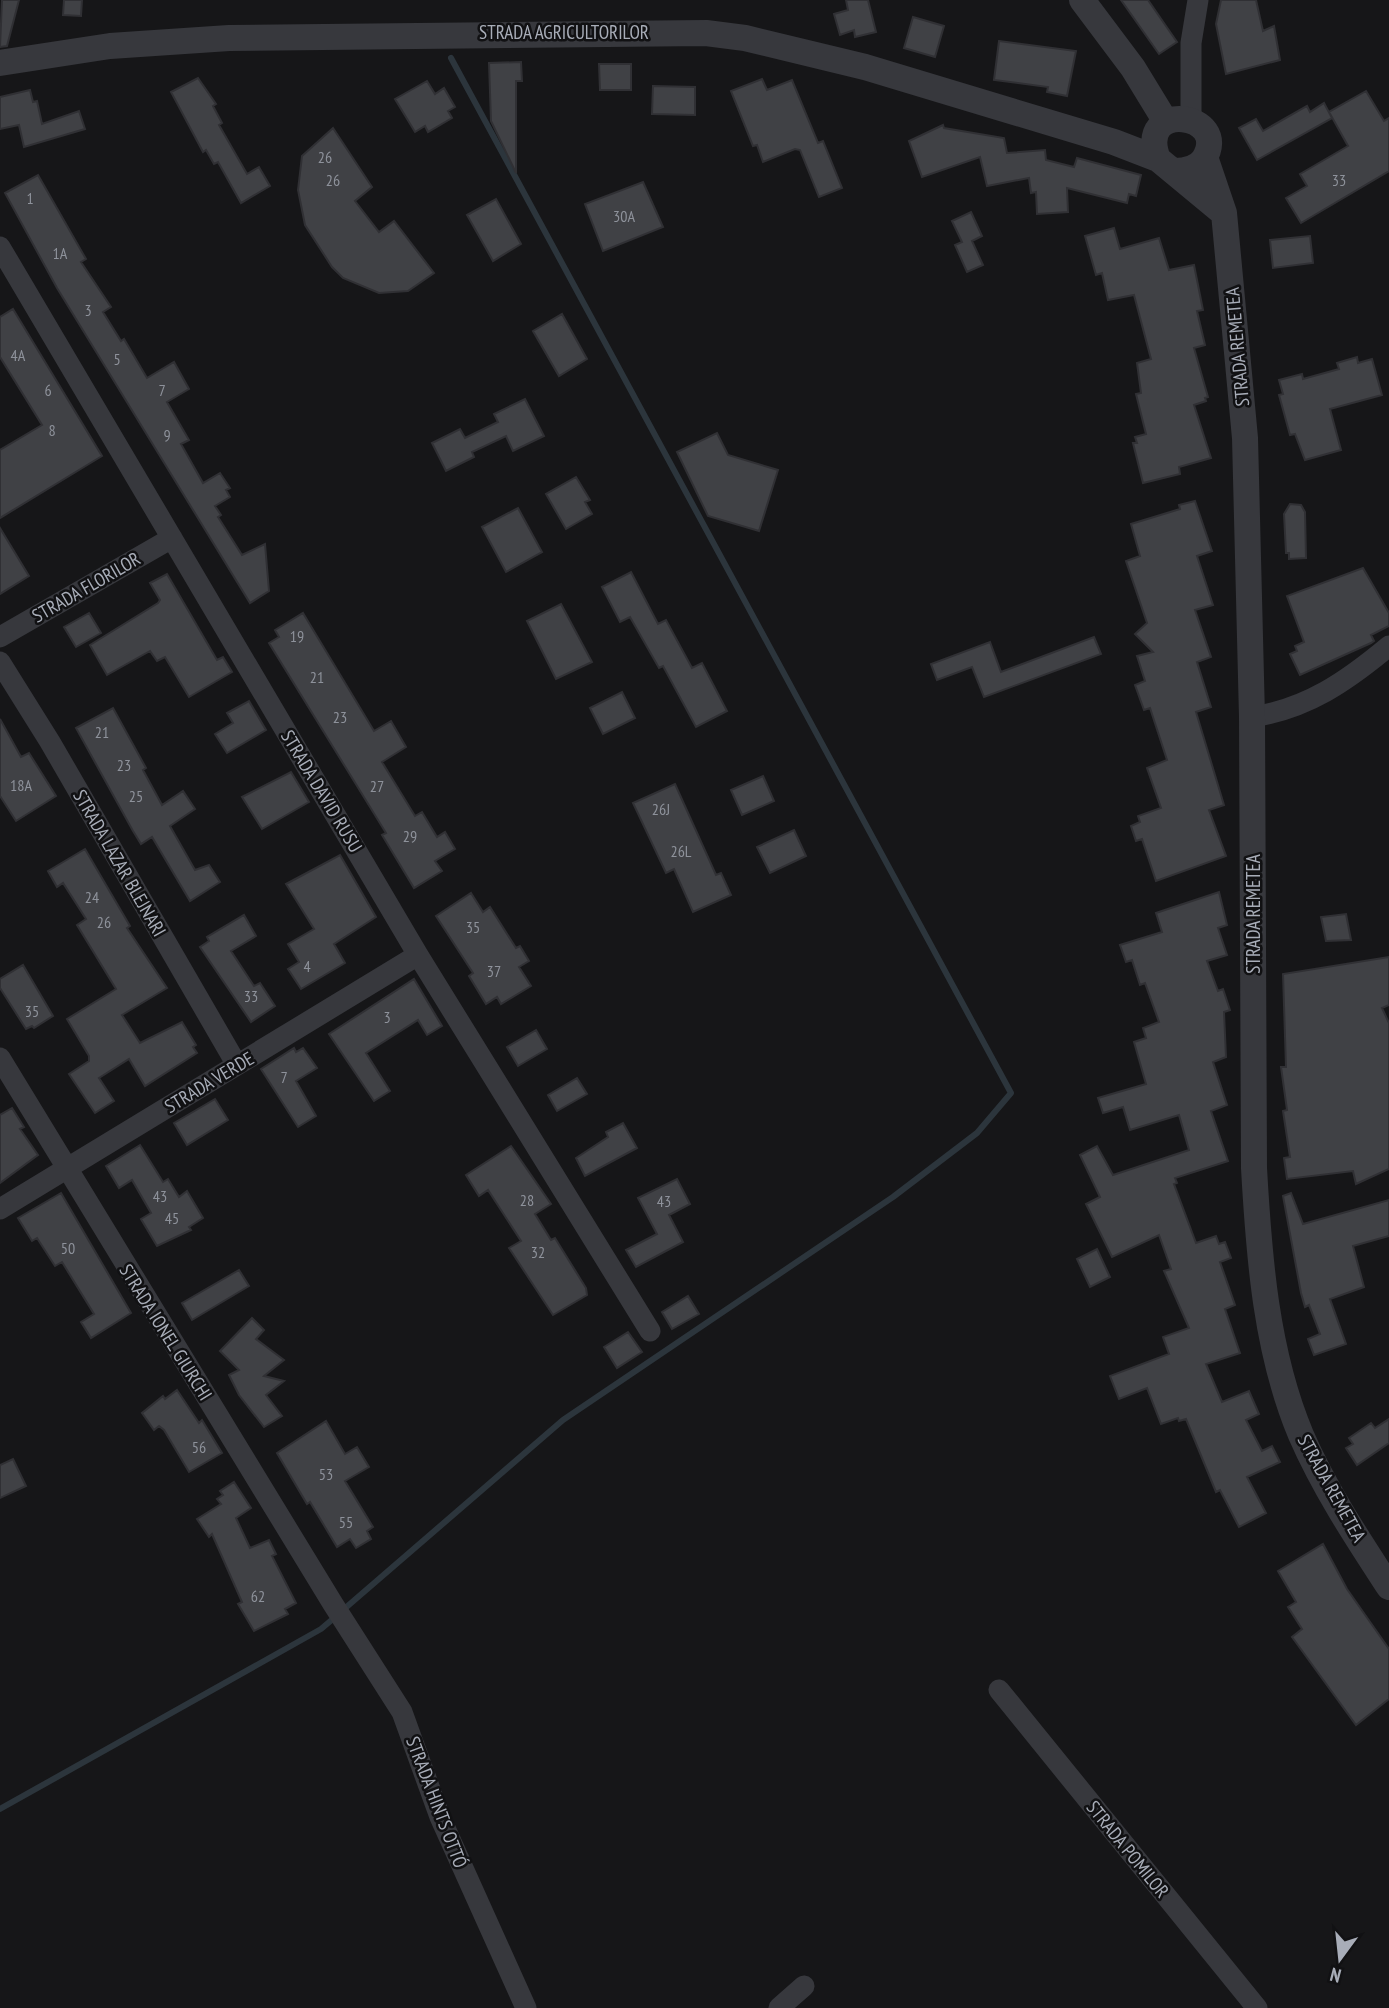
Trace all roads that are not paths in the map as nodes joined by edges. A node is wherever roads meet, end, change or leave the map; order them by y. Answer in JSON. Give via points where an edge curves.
{"nodes":[{"id":1,"x":1082,"y":0,"type":"edge"},
{"id":2,"x":1198,"y":0,"type":"edge"},
{"id":3,"x":0,"y":64,"type":"edge"},
{"id":4,"x":1172,"y":125,"type":"junction"},
{"id":5,"x":1114,"y":142,"type":"junction"},
{"id":6,"x":1205,"y":157,"type":"junction"},
{"id":7,"x":1167,"y":165,"type":"junction"},
{"id":8,"x":1224,"y":213,"type":"junction"},
{"id":9,"x":0,"y":247,"type":"edge"},
{"id":10,"x":172,"y":538,"type":"junction"},
{"id":11,"x":0,"y":637,"type":"edge"},
{"id":12,"x":1389,"y":646,"type":"edge"},
{"id":13,"x":0,"y":663,"type":"edge"},
{"id":14,"x":1252,"y":717,"type":"junction"},
{"id":15,"x":418,"y":955,"type":"junction"},
{"id":16,"x":0,"y":1058,"type":"edge"},
{"id":17,"x":237,"y":1065,"type":"junction"},
{"id":18,"x":66,"y":1169,"type":"junction"},
{"id":19,"x":0,"y":1209,"type":"edge"},
{"id":20,"x":650,"y":1331,"type":"dead end"},
{"id":21,"x":1389,"y":1587,"type":"edge"},
{"id":22,"x":333,"y":1604,"type":"joint"},
{"id":23,"x":999,"y":1690,"type":"dead end"},
{"id":24,"x":804,"y":1986,"type":"dead end"},
{"id":25,"x":526,"y":2008,"type":"edge"},
{"id":26,"x":779,"y":2008,"type":"edge"},
{"id":27,"x":1257,"y":2008,"type":"edge"}],
"edges":[{"from":1,"to":4,"type":"street"},
{"from":2,"to":4,"type":"street"},
{"from":3,"to":5,"type":"street","name":"STRADA AGRICULTORILOR","via":[[110,46],[229,38],[706,33],[865,67]]},
{"from":4,"to":5,"type":"street","name":"STRADA AGRICULTORILOR"},
{"from":4,"to":6,"type":"street","via":[[1204,131],[1208,140]]},
{"from":4,"to":7,"type":"street","via":[[1154,149]]},
{"from":5,"to":7,"type":"street","name":"STRADA AGRICULTORILOR"},
{"from":6,"to":7,"type":"street","via":[[1193,169]]},
{"from":6,"to":8,"type":"street","name":"STRADA REMETEA"},
{"from":7,"to":8,"type":"street"},
{"from":8,"to":14,"type":"street","name":"STRADA REMETEA","via":[[1245,438]]},
{"from":9,"to":10,"type":"street","name":"STRADA DAVID RUSU"},
{"from":10,"to":11,"type":"street","name":"STRADA FLORILOR"},
{"from":10,"to":15,"type":"street","name":"STRADA DAVID RUSU"},
{"from":12,"to":14,"type":"street","via":[[1315,700],[1283,713]]},
{"from":13,"to":17,"type":"street","name":"STRADA LAZAR BLEJNARI"},
{"from":14,"to":21,"type":"street","name":"STRADA REMETEA","via":[[1254,1168],[1258,1240],[1271,1325],[1284,1385],[1301,1433],[1323,1481]]},
{"from":15,"to":17,"type":"street","name":"STRADA VERDE"},
{"from":15,"to":20,"type":"street","name":"STRADA DAVID RUSU"},
{"from":16,"to":18,"type":"street","name":"STRADA IONEL GIURCHI"},
{"from":17,"to":18,"type":"street","name":"STRADA VERDE"},
{"from":18,"to":19,"type":"street","name":"STRADA VERDE"},
{"from":18,"to":22,"type":"street","name":"STRADA IONEL GIURCHI"},
{"from":22,"to":25,"type":"street","name":"STRADA HINTS OTTÓ","via":[[402,1712],[440,1817]]},
{"from":23,"to":27,"type":"street","name":"STRADA POMILOR"},
{"from":24,"to":26,"type":"street"}]}
